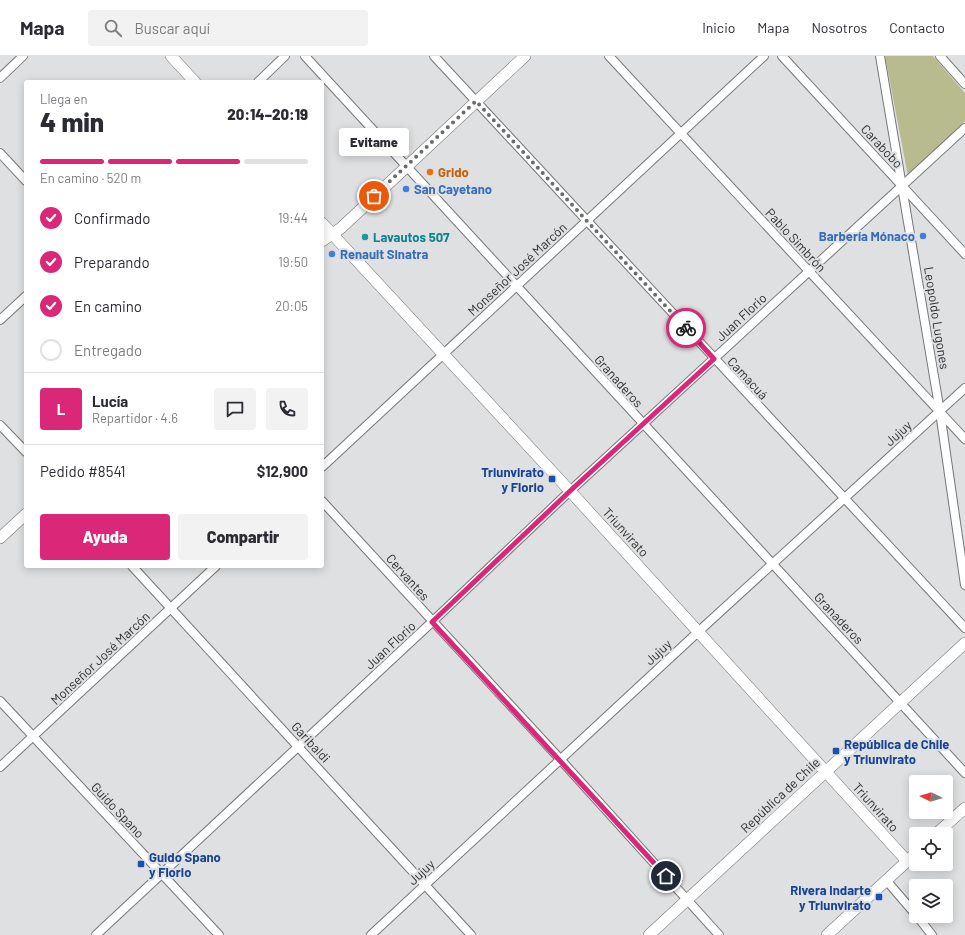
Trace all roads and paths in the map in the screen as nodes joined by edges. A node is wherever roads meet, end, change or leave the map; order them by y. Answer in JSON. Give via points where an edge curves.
{"nodes":[{"id":1,"x":23,"y":56,"type":"edge"},
{"id":2,"x":171,"y":56,"type":"edge"},
{"id":3,"x":285,"y":56,"type":"edge"},
{"id":4,"x":304,"y":56,"type":"edge"},
{"id":5,"x":434,"y":56,"type":"edge"},
{"id":6,"x":525,"y":56,"type":"edge"},
{"id":7,"x":609,"y":56,"type":"edge"},
{"id":8,"x":764,"y":56,"type":"edge"},
{"id":9,"x":782,"y":56,"type":"edge"},
{"id":10,"x":880,"y":56,"type":"edge"},
{"id":11,"x":940,"y":56,"type":"edge"},
{"id":12,"x":0,"y":78,"type":"edge"},
{"id":13,"x":193,"y":80,"type":"edge"},
{"id":14,"x":260,"y":80,"type":"edge"},
{"id":15,"x":965,"y":84,"type":"edge"},
{"id":16,"x":476,"y":101,"type":"junction"},
{"id":17,"x":965,"y":128,"type":"edge"},
{"id":18,"x":681,"y":133,"type":"junction"},
{"id":19,"x":0,"y":153,"type":"edge"},
{"id":20,"x":407,"y":166,"type":"junction"},
{"id":21,"x":24,"y":179,"type":"edge"},
{"id":22,"x":903,"y":186,"type":"junction"},
{"id":23,"x":587,"y":221,"type":"junction"},
{"id":24,"x":324,"y":225,"type":"edge"},
{"id":25,"x":332,"y":233,"type":"junction"},
{"id":26,"x":324,"y":239,"type":"edge"},
{"id":27,"x":965,"y":254,"type":"edge"},
{"id":28,"x":808,"y":271,"type":"junction"},
{"id":29,"x":517,"y":286,"type":"junction"},
{"id":30,"x":24,"y":298,"type":"edge"},
{"id":31,"x":0,"y":320,"type":"edge"},
{"id":32,"x":443,"y":354,"type":"junction"},
{"id":33,"x":714,"y":359,"type":"junction"},
{"id":34,"x":965,"y":388,"type":"edge"},
{"id":35,"x":940,"y":412,"type":"junction"},
{"id":36,"x":642,"y":424,"type":"junction"},
{"id":37,"x":0,"y":425,"type":"edge"},
{"id":38,"x":965,"y":439,"type":"edge"},
{"id":39,"x":24,"y":450,"type":"edge"},
{"id":40,"x":324,"y":465,"type":"edge"},
{"id":41,"x":570,"y":491,"type":"junction"},
{"id":42,"x":844,"y":497,"type":"junction"},
{"id":43,"x":324,"y":503,"type":"edge"},
{"id":44,"x":24,"y":516,"type":"edge"},
{"id":45,"x":0,"y":538,"type":"edge"},
{"id":46,"x":772,"y":564,"type":"junction"},
{"id":47,"x":134,"y":568,"type":"edge"},
{"id":48,"x":214,"y":568,"type":"edge"},
{"id":49,"x":965,"y":585,"type":"edge"},
{"id":50,"x":171,"y":608,"type":"junction"},
{"id":51,"x":432,"y":622,"type":"junction"},
{"id":52,"x":965,"y":628,"type":"edge"},
{"id":53,"x":698,"y":632,"type":"junction"},
{"id":54,"x":965,"y":643,"type":"edge"},
{"id":55,"x":0,"y":701,"type":"edge"},
{"id":56,"x":901,"y":702,"type":"junction"},
{"id":57,"x":33,"y":737,"type":"junction"},
{"id":58,"x":299,"y":746,"type":"junction"},
{"id":59,"x":560,"y":759,"type":"junction"},
{"id":60,"x":0,"y":767,"type":"edge"},
{"id":61,"x":825,"y":772,"type":"junction"},
{"id":62,"x":965,"y":773,"type":"edge"},
{"id":63,"x":965,"y":808,"type":"edge"},
{"id":64,"x":944,"y":827,"type":"edge"},
{"id":65,"x":907,"y":861,"type":"joint"},
{"id":66,"x":162,"y":873,"type":"junction"},
{"id":67,"x":886,"y":880,"type":"junction"},
{"id":68,"x":424,"y":884,"type":"junction"},
{"id":69,"x":687,"y":900,"type":"junction"},
{"id":70,"x":909,"y":908,"type":"edge"},
{"id":71,"x":922,"y":923,"type":"edge"},
{"id":72,"x":96,"y":935,"type":"edge"},
{"id":73,"x":219,"y":935,"type":"edge"},
{"id":74,"x":370,"y":935,"type":"edge"},
{"id":75,"x":471,"y":935,"type":"edge"},
{"id":76,"x":649,"y":935,"type":"edge"},
{"id":77,"x":719,"y":935,"type":"edge"},
{"id":78,"x":827,"y":935,"type":"edge"},
{"id":79,"x":932,"y":935,"type":"edge"}],
"edges":[{"from":1,"to":12,"type":"street"},
{"from":2,"to":13,"type":"street"},
{"from":3,"to":14,"type":"street"},
{"from":4,"to":20,"type":"street","name":"Granaderos"},
{"from":5,"to":16,"type":"street","name":"Camacuá"},
{"from":6,"to":16,"type":"street"},
{"from":7,"to":18,"type":"street","name":"Pablo Simbrón"},
{"from":8,"to":18,"type":"street","name":"Monseñor José Marcón"},
{"from":9,"to":22,"type":"street","name":"Carabobo"},
{"from":10,"to":22,"type":"street","name":"Leopoldo Lugones"},
{"from":11,"to":15,"type":"street"},
{"from":16,"to":20,"type":"street"},
{"from":16,"to":23,"type":"street","name":"Camacuá"},
{"from":17,"to":22,"type":"street","name":"Juan Florio"},
{"from":18,"to":23,"type":"street","name":"Monseñor José Marcón"},
{"from":18,"to":28,"type":"street","name":"Pablo Simbrón"},
{"from":19,"to":21,"type":"street"},
{"from":20,"to":25,"type":"street","via":[[341,228]]},
{"from":20,"to":29,"type":"street","name":"Granaderos"},
{"from":22,"to":27,"type":"street","name":"Carabobo"},
{"from":22,"to":28,"type":"street","name":"Juan Florio"},
{"from":22,"to":35,"type":"street","name":"Leopoldo Lugones"},
{"from":23,"to":29,"type":"street","name":"Monseñor José Marcón"},
{"from":23,"to":33,"type":"street","name":"Camacuá"},
{"from":24,"to":25,"type":"street","name":"Triunvirato"},
{"from":25,"to":26,"type":"street"},
{"from":25,"to":32,"type":"street","name":"Triunvirato"},
{"from":28,"to":33,"type":"street","name":"Juan Florio"},
{"from":28,"to":35,"type":"street","name":"Pablo Simbrón"},
{"from":29,"to":32,"type":"street","name":"Monseñor José Marcón"},
{"from":29,"to":36,"type":"street","name":"Granaderos"},
{"from":30,"to":31,"type":"street"},
{"from":32,"to":40,"type":"street","name":"Monseñor José Marcón"},
{"from":32,"to":41,"type":"street","name":"Triunvirato"},
{"from":33,"to":36,"type":"street","name":"Juan Florio"},
{"from":33,"to":42,"type":"street","name":"Camacuá"},
{"from":34,"to":35,"type":"street","name":"Jujuy"},
{"from":35,"to":38,"type":"street","name":"Pablo Simbrón"},
{"from":35,"to":42,"type":"street","name":"Jujuy"},
{"from":35,"to":49,"type":"street","name":"Leopoldo Lugones"},
{"from":36,"to":41,"type":"street","name":"Juan Florio"},
{"from":36,"to":46,"type":"street","name":"Granaderos"},
{"from":37,"to":39,"type":"street"},
{"from":41,"to":51,"type":"street","name":"Juan Florio"},
{"from":41,"to":53,"type":"street","name":"Triunvirato"},
{"from":42,"to":46,"type":"street","name":"Jujuy"},
{"from":42,"to":52,"type":"street","name":"Camacuá"},
{"from":43,"to":51,"type":"street","name":"Cervantes"},
{"from":44,"to":45,"type":"street"},
{"from":46,"to":53,"type":"street","name":"Jujuy"},
{"from":46,"to":56,"type":"street","name":"Granaderos"},
{"from":47,"to":50,"type":"street","name":"Garibaldi"},
{"from":48,"to":50,"type":"street","name":"Monseñor José Marcón"},
{"from":50,"to":57,"type":"street","name":"Monseñor José Marcón"},
{"from":50,"to":58,"type":"street","name":"Garibaldi"},
{"from":51,"to":58,"type":"street","name":"Juan Florio"},
{"from":51,"to":59,"type":"street","name":"Cervantes"},
{"from":53,"to":59,"type":"street","name":"Jujuy"},
{"from":53,"to":61,"type":"street","name":"Triunvirato"},
{"from":54,"to":56,"type":"street","name":"República de Chile"},
{"from":55,"to":57,"type":"street","name":"Guido Spano"},
{"from":56,"to":61,"type":"street","name":"República de Chile"},
{"from":56,"to":62,"type":"street","name":"Granaderos"},
{"from":57,"to":60,"type":"street","name":"Monseñor José Marcón"},
{"from":57,"to":66,"type":"street","name":"Guido Spano"},
{"from":58,"to":66,"type":"street","name":"Juan Florio"},
{"from":58,"to":68,"type":"street","name":"Garibaldi"},
{"from":59,"to":68,"type":"street","name":"Jujuy"},
{"from":59,"to":69,"type":"street","name":"Cervantes"},
{"from":61,"to":65,"type":"street","name":"Triunvirato"},
{"from":61,"to":69,"type":"street","name":"República de Chile"},
{"from":63,"to":64,"type":"street"},
{"from":65,"to":67,"type":"street"},
{"from":66,"to":72,"type":"street","name":"Juan Florio"},
{"from":66,"to":73,"type":"street","name":"Guido Spano"},
{"from":67,"to":70,"type":"street"},
{"from":67,"to":78,"type":"street"},
{"from":68,"to":74,"type":"street","name":"Jujuy"},
{"from":68,"to":75,"type":"street","name":"Garibaldi"},
{"from":69,"to":76,"type":"street","name":"República de Chile"},
{"from":69,"to":77,"type":"street","name":"Cervantes"},
{"from":71,"to":79,"type":"street"}]}
